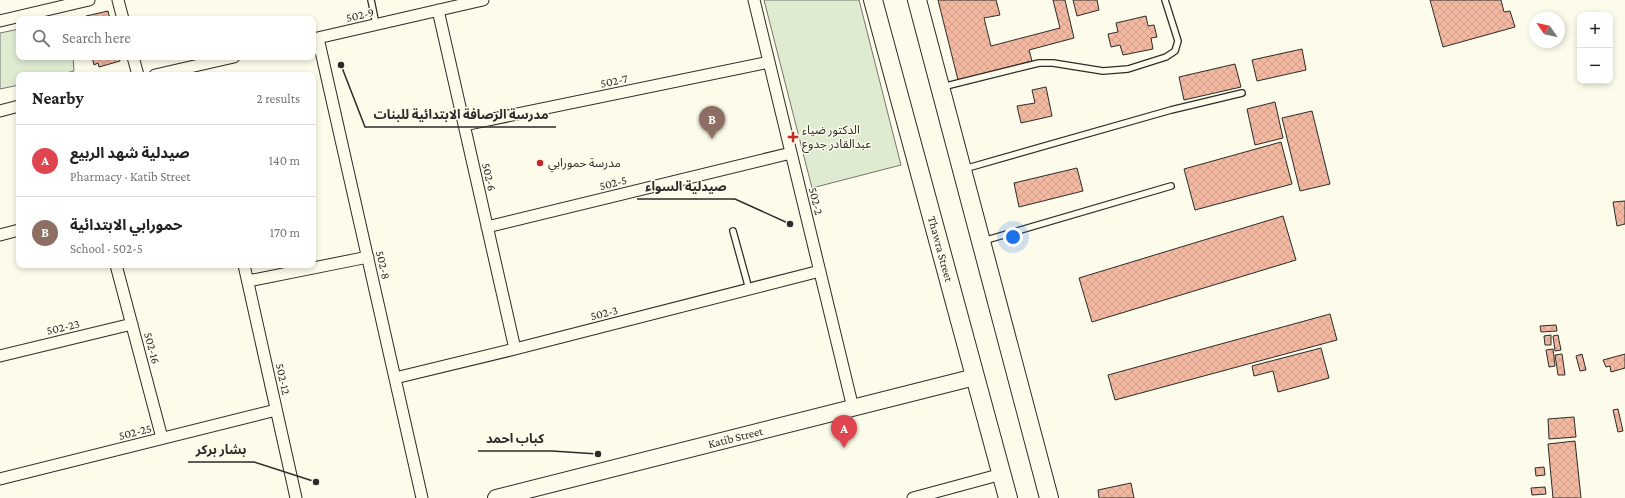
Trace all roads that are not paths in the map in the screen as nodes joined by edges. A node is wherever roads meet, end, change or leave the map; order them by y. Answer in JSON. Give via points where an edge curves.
{"nodes":[{"id":1,"x":90,"y":0,"type":"edge"},
{"id":2,"x":118,"y":0,"type":"edge"},
{"id":3,"x":371,"y":0,"type":"edge"},
{"id":4,"x":483,"y":0,"type":"edge"},
{"id":5,"x":754,"y":0,"type":"edge"},
{"id":6,"x":873,"y":0,"type":"edge"},
{"id":7,"x":917,"y":0,"type":"edge"},
{"id":8,"x":1165,"y":0,"type":"edge"},
{"id":9,"x":438,"y":10,"type":"junction"},
{"id":10,"x":21,"y":16,"type":"edge"},
{"id":11,"x":122,"y":16,"type":"edge"},
{"id":12,"x":16,"y":17,"type":"edge"},
{"id":13,"x":0,"y":21,"type":"edge"},
{"id":14,"x":376,"y":24,"type":"junction"},
{"id":15,"x":316,"y":38,"type":"edge"},
{"id":16,"x":134,"y":60,"type":"edge"},
{"id":17,"x":226,"y":60,"type":"edge"},
{"id":18,"x":769,"y":62,"type":"junction"},
{"id":19,"x":201,"y":70,"type":"edge"},
{"id":20,"x":137,"y":72,"type":"edge"},
{"id":21,"x":183,"y":72,"type":"edge"},
{"id":22,"x":939,"y":87,"type":"junction"},
{"id":23,"x":1242,"y":93,"type":"dead end"},
{"id":24,"x":16,"y":107,"type":"edge"},
{"id":25,"x":0,"y":110,"type":"edge"},
{"id":26,"x":464,"y":125,"type":"junction"},
{"id":27,"x":791,"y":154,"type":"junction"},
{"id":28,"x":962,"y":170,"type":"junction"},
{"id":29,"x":1171,"y":186,"type":"dead end"},
{"id":30,"x":487,"y":227,"type":"junction"},
{"id":31,"x":16,"y":231,"type":"edge"},
{"id":32,"x":733,"y":231,"type":"dead end"},
{"id":33,"x":0,"y":235,"type":"edge"},
{"id":34,"x":980,"y":242,"type":"junction"},
{"id":35,"x":368,"y":257,"type":"junction"},
{"id":36,"x":316,"y":267,"type":"edge"},
{"id":37,"x":117,"y":268,"type":"edge"},
{"id":38,"x":245,"y":268,"type":"edge"},
{"id":39,"x":313,"y":268,"type":"edge"},
{"id":40,"x":820,"y":271,"type":"junction"},
{"id":41,"x":248,"y":281,"type":"junction"},
{"id":42,"x":749,"y":289,"type":"junction"},
{"id":43,"x":132,"y":324,"type":"junction"},
{"id":44,"x":515,"y":349,"type":"junction"},
{"id":45,"x":0,"y":356,"type":"edge"},
{"id":46,"x":975,"y":377,"type":"junction"},
{"id":47,"x":395,"y":378,"type":"junction"},
{"id":48,"x":853,"y":408,"type":"junction"},
{"id":49,"x":276,"y":410,"type":"junction"},
{"id":50,"x":162,"y":438,"type":"junction"},
{"id":51,"x":1002,"y":474,"type":"junction"},
{"id":52,"x":0,"y":479,"type":"edge"},
{"id":53,"x":503,"y":497,"type":"edge"},
{"id":54,"x":296,"y":498,"type":"edge"},
{"id":55,"x":422,"y":498,"type":"edge"},
{"id":56,"x":914,"y":498,"type":"edge"},
{"id":57,"x":1008,"y":498,"type":"edge"},
{"id":58,"x":1049,"y":498,"type":"edge"}],
"edges":[{"from":1,"to":10,"type":"street"},
{"from":2,"to":11,"type":"street"},
{"from":3,"to":14,"type":"lane"},
{"from":4,"to":9,"type":"street","name":"502-9"},
{"from":5,"to":18,"type":"street","name":"502-2"},
{"from":6,"to":46,"type":"main road","name":"Thawra Street"},
{"from":7,"to":22,"type":"main road"},
{"from":8,"to":22,"type":"lane","via":[[1178,41],[1175,51],[1166,57],[1128,69],[1103,71],[1039,63]]},
{"from":9,"to":14,"type":"street","name":"502-9"},
{"from":9,"to":26,"type":"street","name":"502-6"},
{"from":12,"to":13,"type":"street"},
{"from":14,"to":15,"type":"street","name":"502-9"},
{"from":15,"to":35,"type":"street","name":"502-8"},
{"from":16,"to":20,"type":"street"},
{"from":17,"to":19,"type":"street"},
{"from":18,"to":26,"type":"street","name":"502-7"},
{"from":18,"to":27,"type":"street","name":"502-2"},
{"from":19,"to":21,"type":"street"},
{"from":22,"to":28,"type":"main road"},
{"from":23,"to":28,"type":"lane","via":[[1171,110]]},
{"from":24,"to":25,"type":"street"},
{"from":26,"to":30,"type":"street","name":"502-6"},
{"from":27,"to":30,"type":"street","name":"502-5"},
{"from":27,"to":40,"type":"street","name":"502-2"},
{"from":28,"to":34,"type":"main road"},
{"from":29,"to":34,"type":"lane"},
{"from":30,"to":44,"type":"street","name":"502-6"},
{"from":31,"to":33,"type":"street"},
{"from":32,"to":42,"type":"lane"},
{"from":34,"to":58,"type":"main road"},
{"from":35,"to":36,"type":"street"},
{"from":35,"to":47,"type":"street","name":"502-8"},
{"from":37,"to":43,"type":"street","name":"502-16"},
{"from":38,"to":41,"type":"street","name":"502-12"},
{"from":39,"to":41,"type":"street"},
{"from":40,"to":42,"type":"street","name":"502-3"},
{"from":40,"to":48,"type":"street","name":"502-2"},
{"from":41,"to":49,"type":"street","name":"502-12"},
{"from":42,"to":44,"type":"street","name":"502-3"},
{"from":43,"to":45,"type":"street","name":"502-23"},
{"from":43,"to":50,"type":"street","name":"502-16"},
{"from":44,"to":47,"type":"street","name":"502-3"},
{"from":46,"to":48,"type":"street","name":"Katib Street"},
{"from":46,"to":51,"type":"main road","name":"Thawra Street"},
{"from":47,"to":55,"type":"street","name":"502-8"},
{"from":48,"to":53,"type":"street","name":"Katib Street"},
{"from":49,"to":50,"type":"street","name":"502-25"},
{"from":49,"to":54,"type":"street","name":"502-12"},
{"from":50,"to":52,"type":"street","name":"502-25"},
{"from":51,"to":56,"type":"street"},
{"from":51,"to":57,"type":"main road","name":"Thawra Street"}]}
